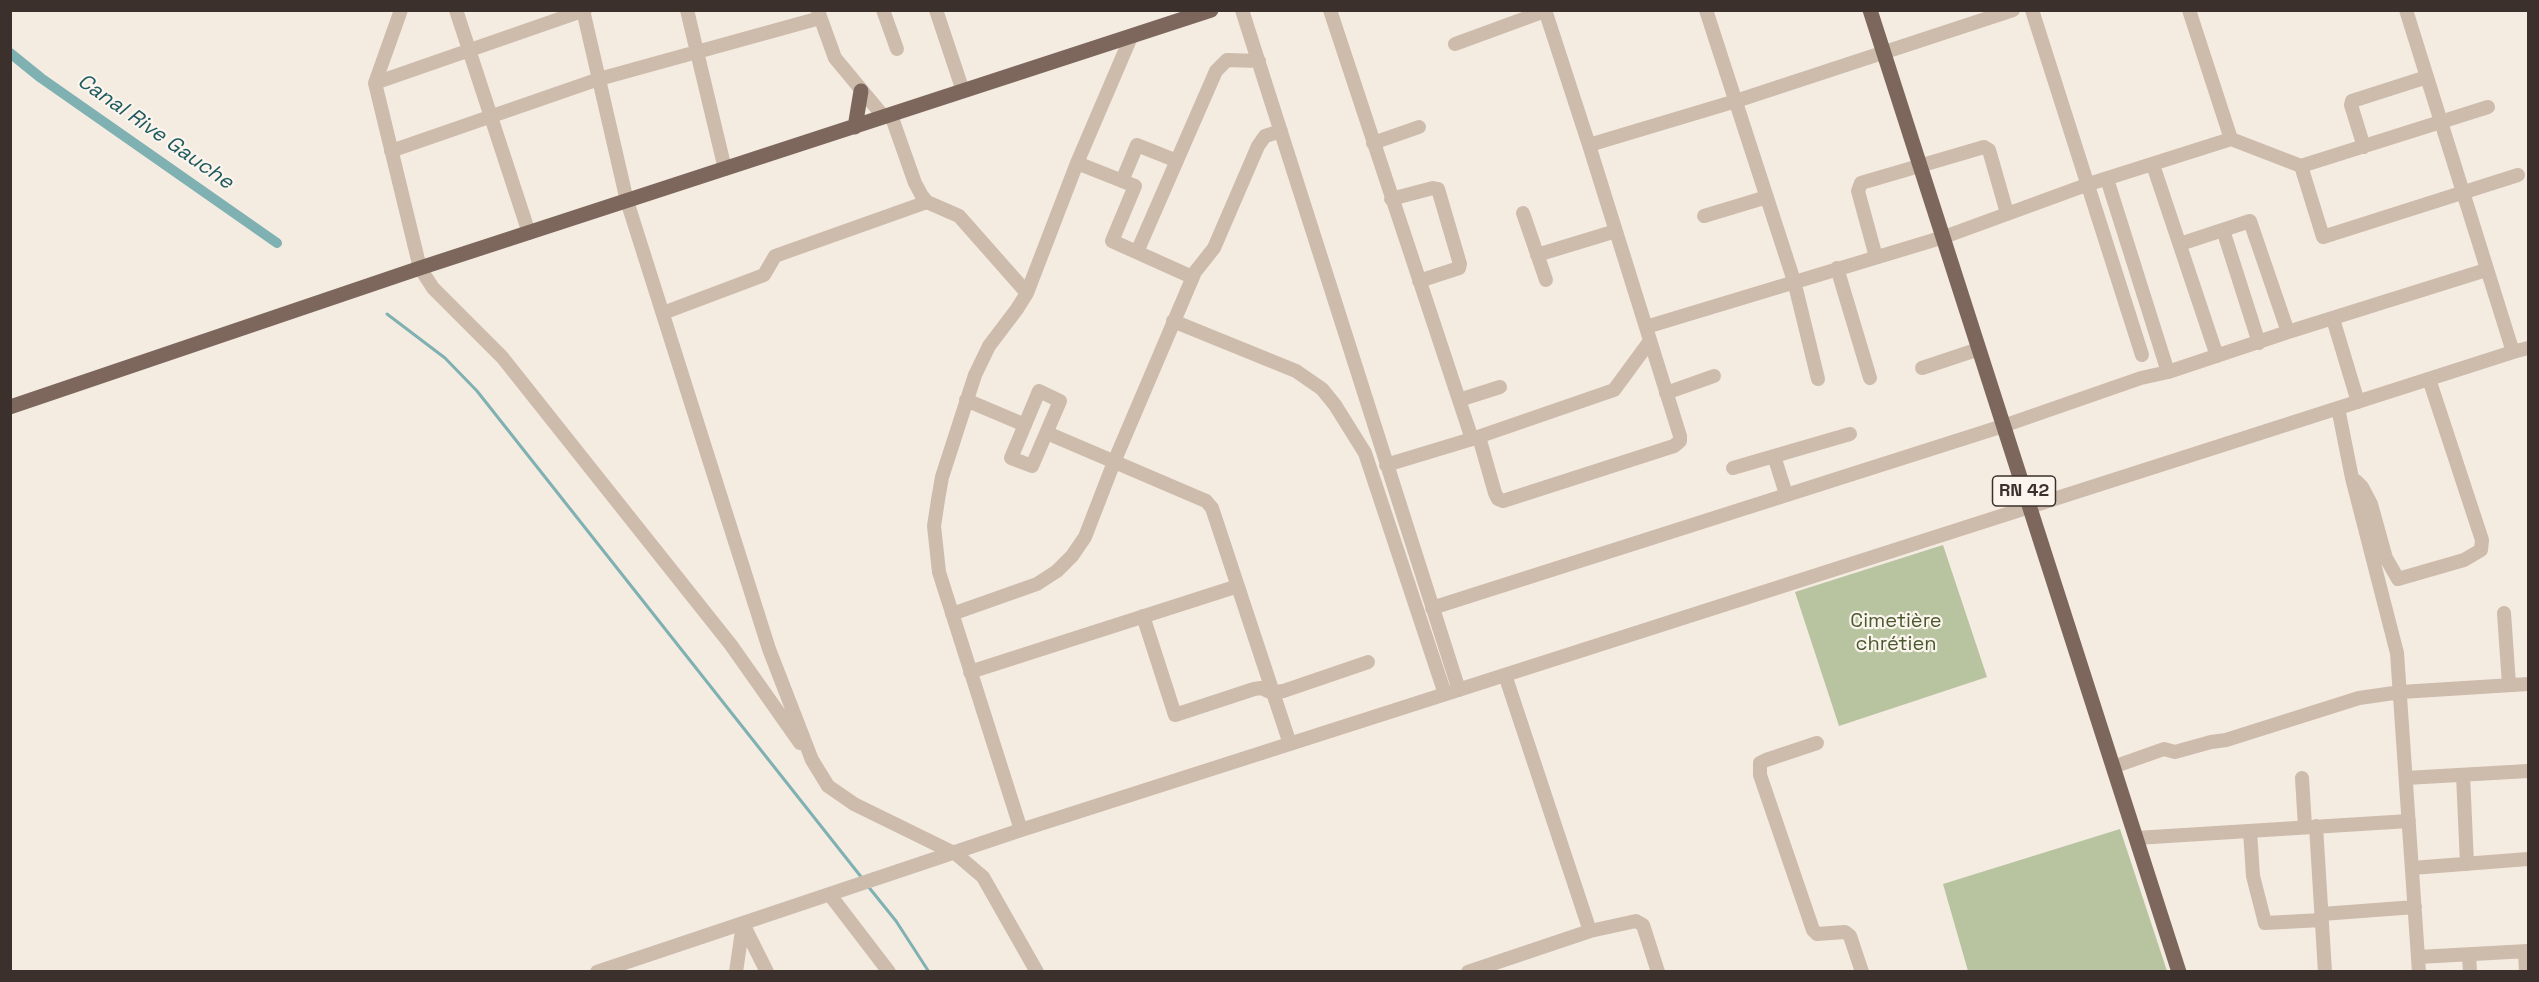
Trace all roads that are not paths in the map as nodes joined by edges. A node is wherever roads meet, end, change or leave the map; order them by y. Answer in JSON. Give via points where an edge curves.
{"nodes":[{"id":1,"x":401,"y":10,"type":"edge"},
{"id":2,"x":456,"y":10,"type":"edge"},
{"id":3,"x":687,"y":10,"type":"edge"},
{"id":4,"x":883,"y":10,"type":"edge"},
{"id":5,"x":936,"y":10,"type":"edge"},
{"id":6,"x":1211,"y":10,"type":"edge"},
{"id":7,"x":1242,"y":10,"type":"edge"},
{"id":8,"x":1330,"y":10,"type":"edge"},
{"id":9,"x":1706,"y":10,"type":"edge"},
{"id":10,"x":1870,"y":10,"type":"edge"},
{"id":11,"x":2013,"y":10,"type":"edge"},
{"id":12,"x":2032,"y":10,"type":"edge"},
{"id":13,"x":2189,"y":10,"type":"edge"},
{"id":14,"x":2406,"y":10,"type":"edge"},
{"id":15,"x":584,"y":11,"type":"edge"},
{"id":16,"x":1545,"y":11,"type":"edge"},
{"id":17,"x":819,"y":14,"type":"edge"},
{"id":18,"x":1131,"y":37,"type":"junction"},
{"id":19,"x":1455,"y":44,"type":"dead end"},
{"id":20,"x":897,"y":49,"type":"dead end"},
{"id":21,"x":469,"y":50,"type":"junction"},
{"id":22,"x":696,"y":53,"type":"junction"},
{"id":23,"x":1885,"y":53,"type":"junction"},
{"id":24,"x":1259,"y":61,"type":"junction"},
{"id":25,"x":2427,"y":76,"type":"junction"},
{"id":26,"x":599,"y":79,"type":"junction"},
{"id":27,"x":375,"y":83,"type":"junction"},
{"id":28,"x":861,"y":91,"type":"junction"},
{"id":29,"x":963,"y":91,"type":"junction"},
{"id":30,"x":1736,"y":101,"type":"junction"},
{"id":31,"x":2488,"y":107,"type":"dead end"},
{"id":32,"x":492,"y":116,"type":"junction"},
{"id":33,"x":887,"y":116,"type":"junction"},
{"id":34,"x":2442,"y":122,"type":"junction"},
{"id":35,"x":855,"y":127,"type":"junction"},
{"id":36,"x":1419,"y":127,"type":"dead end"},
{"id":37,"x":1281,"y":131,"type":"junction"},
{"id":38,"x":2231,"y":139,"type":"junction"},
{"id":39,"x":1373,"y":143,"type":"junction"},
{"id":40,"x":1589,"y":145,"type":"junction"},
{"id":41,"x":2364,"y":147,"type":"junction"},
{"id":42,"x":391,"y":151,"type":"junction"},
{"id":43,"x":1177,"y":161,"type":"junction"},
{"id":44,"x":1077,"y":162,"type":"junction"},
{"id":45,"x":2153,"y":165,"type":"junction"},
{"id":46,"x":1921,"y":166,"type":"junction"},
{"id":47,"x":2301,"y":166,"type":"junction"},
{"id":48,"x":725,"y":169,"type":"junction"},
{"id":49,"x":2518,"y":175,"type":"dead end"},
{"id":50,"x":2107,"y":179,"type":"junction"},
{"id":51,"x":1122,"y":181,"type":"junction"},
{"id":52,"x":2089,"y":184,"type":"junction"},
{"id":53,"x":2464,"y":192,"type":"junction"},
{"id":54,"x":1767,"y":197,"type":"junction"},
{"id":55,"x":1391,"y":199,"type":"junction"},
{"id":56,"x":627,"y":201,"type":"junction"},
{"id":57,"x":927,"y":202,"type":"junction"},
{"id":58,"x":1523,"y":213,"type":"dead end"},
{"id":59,"x":2007,"y":213,"type":"junction"},
{"id":60,"x":1704,"y":216,"type":"dead end"},
{"id":61,"x":2223,"y":230,"type":"junction"},
{"id":62,"x":1616,"y":231,"type":"junction"},
{"id":63,"x":529,"y":233,"type":"junction"},
{"id":64,"x":1944,"y":237,"type":"junction"},
{"id":65,"x":2180,"y":244,"type":"junction"},
{"id":66,"x":1137,"y":252,"type":"junction"},
{"id":67,"x":1537,"y":255,"type":"junction"},
{"id":68,"x":1876,"y":257,"type":"junction"},
{"id":69,"x":420,"y":268,"type":"junction"},
{"id":70,"x":1837,"y":268,"type":"junction"},
{"id":71,"x":2486,"y":270,"type":"junction"},
{"id":72,"x":1192,"y":277,"type":"junction"},
{"id":73,"x":1546,"y":280,"type":"dead end"},
{"id":74,"x":1419,"y":281,"type":"junction"},
{"id":75,"x":1794,"y":281,"type":"junction"},
{"id":76,"x":1027,"y":292,"type":"junction"},
{"id":77,"x":663,"y":312,"type":"junction"},
{"id":78,"x":2333,"y":319,"type":"junction"},
{"id":79,"x":1173,"y":321,"type":"junction"},
{"id":80,"x":1646,"y":327,"type":"junction"},
{"id":81,"x":2288,"y":332,"type":"junction"},
{"id":82,"x":1650,"y":341,"type":"junction"},
{"id":83,"x":2259,"y":343,"type":"junction"},
{"id":84,"x":2529,"y":348,"type":"edge"},
{"id":85,"x":1979,"y":349,"type":"junction"},
{"id":86,"x":2513,"y":352,"type":"junction"},
{"id":87,"x":2142,"y":355,"type":"dead end"},
{"id":88,"x":2217,"y":356,"type":"junction"},
{"id":89,"x":1922,"y":368,"type":"dead end"},
{"id":90,"x":2168,"y":372,"type":"junction"},
{"id":91,"x":1714,"y":376,"type":"dead end"},
{"id":92,"x":1870,"y":378,"type":"dead end"},
{"id":93,"x":1818,"y":379,"type":"dead end"},
{"id":94,"x":2430,"y":379,"type":"junction"},
{"id":95,"x":1500,"y":387,"type":"dead end"},
{"id":96,"x":1666,"y":393,"type":"junction"},
{"id":97,"x":966,"y":400,"type":"junction"},
{"id":98,"x":1459,"y":400,"type":"junction"},
{"id":99,"x":2358,"y":402,"type":"junction"},
{"id":100,"x":10,"y":407,"type":"edge"},
{"id":101,"x":2338,"y":408,"type":"junction"},
{"id":102,"x":1025,"y":425,"type":"junction"},
{"id":103,"x":2003,"y":426,"type":"junction"},
{"id":104,"x":1047,"y":433,"type":"junction"},
{"id":105,"x":1850,"y":434,"type":"dead end"},
{"id":106,"x":1475,"y":438,"type":"junction"},
{"id":107,"x":1774,"y":456,"type":"junction"},
{"id":108,"x":1114,"y":462,"type":"junction"},
{"id":109,"x":1386,"y":465,"type":"junction"},
{"id":110,"x":1733,"y":468,"type":"dead end"},
{"id":111,"x":2352,"y":478,"type":"junction"},
{"id":112,"x":1786,"y":494,"type":"junction"},
{"id":113,"x":2029,"y":507,"type":"junction"},
{"id":114,"x":1238,"y":586,"type":"junction"},
{"id":115,"x":1432,"y":608,"type":"junction"},
{"id":116,"x":2504,"y":612,"type":"dead end"},
{"id":117,"x":952,"y":614,"type":"junction"},
{"id":118,"x":1143,"y":616,"type":"junction"},
{"id":119,"x":1368,"y":662,"type":"dead end"},
{"id":120,"x":970,"y":672,"type":"junction"},
{"id":121,"x":1505,"y":675,"type":"junction"},
{"id":122,"x":2529,"y":684,"type":"edge"},
{"id":123,"x":2509,"y":685,"type":"junction"},
{"id":124,"x":1459,"y":690,"type":"junction"},
{"id":125,"x":2401,"y":692,"type":"junction"},
{"id":126,"x":1272,"y":693,"type":"junction"},
{"id":127,"x":1445,"y":694,"type":"junction"},
{"id":128,"x":1816,"y":743,"type":"dead end"},
{"id":129,"x":1290,"y":744,"type":"junction"},
{"id":130,"x":812,"y":759,"type":"junction"},
{"id":131,"x":2113,"y":767,"type":"junction"},
{"id":132,"x":2529,"y":771,"type":"edge"},
{"id":133,"x":2463,"y":775,"type":"junction"},
{"id":134,"x":2302,"y":778,"type":"dead end"},
{"id":135,"x":2406,"y":778,"type":"junction"},
{"id":136,"x":2409,"y":821,"type":"junction"},
{"id":137,"x":2310,"y":827,"type":"junction"},
{"id":138,"x":1021,"y":830,"type":"junction"},
{"id":139,"x":2250,"y":831,"type":"junction"},
{"id":140,"x":2136,"y":838,"type":"junction"},
{"id":141,"x":956,"y":854,"type":"junction"},
{"id":142,"x":2529,"y":859,"type":"edge"},
{"id":143,"x":2467,"y":864,"type":"junction"},
{"id":144,"x":2412,"y":868,"type":"junction"},
{"id":145,"x":830,"y":896,"type":"junction"},
{"id":146,"x":2415,"y":907,"type":"junction"},
{"id":147,"x":2322,"y":917,"type":"junction"},
{"id":148,"x":743,"y":924,"type":"junction"},
{"id":149,"x":1590,"y":931,"type":"junction"},
{"id":150,"x":2527,"y":952,"type":"edge"},
{"id":151,"x":2469,"y":955,"type":"junction"},
{"id":152,"x":2418,"y":964,"type":"edge"},
{"id":153,"x":630,"y":966,"type":"edge"},
{"id":154,"x":597,"y":972,"type":"edge"},
{"id":155,"x":735,"y":972,"type":"edge"},
{"id":156,"x":767,"y":972,"type":"edge"},
{"id":157,"x":889,"y":972,"type":"edge"},
{"id":158,"x":1036,"y":972,"type":"edge"},
{"id":159,"x":1468,"y":972,"type":"edge"},
{"id":160,"x":1658,"y":972,"type":"edge"},
{"id":161,"x":1862,"y":972,"type":"edge"},
{"id":162,"x":2179,"y":972,"type":"edge"},
{"id":163,"x":2325,"y":972,"type":"edge"},
{"id":164,"x":2470,"y":972,"type":"edge"},
{"id":165,"x":2526,"y":972,"type":"edge"}],
"edges":[{"from":1,"to":27,"type":"street"},
{"from":2,"to":21,"type":"street"},
{"from":3,"to":22,"type":"street"},
{"from":4,"to":20,"type":"street"},
{"from":5,"to":29,"type":"street"},
{"from":6,"to":18,"type":"main road"},
{"from":7,"to":24,"type":"street"},
{"from":8,"to":39,"type":"street"},
{"from":9,"to":30,"type":"street"},
{"from":10,"to":23,"type":"main road","number":"RN 42"},
{"from":11,"to":23,"type":"street"},
{"from":12,"to":52,"type":"street"},
{"from":13,"to":38,"type":"street"},
{"from":14,"to":25,"type":"street"},
{"from":15,"to":21,"type":"street"},
{"from":15,"to":26,"type":"street"},
{"from":16,"to":19,"type":"street"},
{"from":16,"to":40,"type":"street"},
{"from":17,"to":22,"type":"street"},
{"from":17,"to":28,"type":"street","via":[[835,58]]},
{"from":18,"to":29,"type":"main road"},
{"from":18,"to":44,"type":"street"},
{"from":21,"to":27,"type":"street"},
{"from":21,"to":32,"type":"street"},
{"from":22,"to":26,"type":"street"},
{"from":22,"to":48,"type":"street"},
{"from":23,"to":30,"type":"street"},
{"from":23,"to":46,"type":"main road","number":"RN 42"},
{"from":24,"to":37,"type":"street"},
{"from":24,"to":43,"type":"street","via":[[1221,63]]},
{"from":25,"to":34,"type":"street"},
{"from":25,"to":41,"type":"street","via":[[2352,101]]},
{"from":26,"to":32,"type":"street"},
{"from":26,"to":56,"type":"street"},
{"from":27,"to":42,"type":"street"},
{"from":28,"to":33,"type":"street"},
{"from":28,"to":35,"type":"main road"},
{"from":29,"to":33,"type":"main road"},
{"from":30,"to":40,"type":"street"},
{"from":30,"to":54,"type":"street"},
{"from":31,"to":34,"type":"street"},
{"from":32,"to":42,"type":"street"},
{"from":32,"to":63,"type":"street"},
{"from":33,"to":35,"type":"main road"},
{"from":33,"to":57,"type":"street","via":[[918,190]]},
{"from":34,"to":41,"type":"street"},
{"from":34,"to":53,"type":"street"},
{"from":35,"to":48,"type":"main road"},
{"from":36,"to":39,"type":"street"},
{"from":37,"to":72,"type":"street","via":[[1265,136],[1258,146],[1214,248]]},
{"from":37,"to":109,"type":"street"},
{"from":38,"to":45,"type":"street"},
{"from":38,"to":47,"type":"street"},
{"from":39,"to":55,"type":"street"},
{"from":40,"to":62,"type":"street"},
{"from":41,"to":47,"type":"street"},
{"from":42,"to":69,"type":"street"},
{"from":43,"to":51,"type":"street","via":[[1137,145]]},
{"from":43,"to":66,"type":"street"},
{"from":44,"to":51,"type":"street"},
{"from":44,"to":76,"type":"street"},
{"from":45,"to":50,"type":"street"},
{"from":45,"to":65,"type":"street"},
{"from":46,"to":59,"type":"street","via":[[1984,147],[1989,150]]},
{"from":46,"to":64,"type":"main road","number":"RN 42"},
{"from":46,"to":68,"type":"street","via":[[1861,183],[1858,191]]},
{"from":47,"to":53,"type":"street","via":[[2323,237]]},
{"from":48,"to":56,"type":"main road"},
{"from":49,"to":53,"type":"street"},
{"from":50,"to":52,"type":"street"},
{"from":50,"to":90,"type":"street"},
{"from":51,"to":66,"type":"street","via":[[1135,186],[1113,241]]},
{"from":52,"to":59,"type":"street"},
{"from":52,"to":87,"type":"street"},
{"from":53,"to":71,"type":"street"},
{"from":54,"to":60,"type":"street"},
{"from":54,"to":75,"type":"street"},
{"from":55,"to":74,"type":"street"},
{"from":55,"to":74,"type":"street","via":[[1438,189],[1461,264]]},
{"from":56,"to":63,"type":"main road"},
{"from":56,"to":77,"type":"street"},
{"from":57,"to":76,"type":"street","via":[[959,216]]},
{"from":57,"to":77,"type":"street","via":[[775,256],[764,275]]},
{"from":58,"to":67,"type":"street"},
{"from":59,"to":64,"type":"street"},
{"from":61,"to":65,"type":"street"},
{"from":61,"to":81,"type":"street","via":[[2250,221]]},
{"from":61,"to":83,"type":"street"},
{"from":62,"to":67,"type":"street"},
{"from":62,"to":80,"type":"street"},
{"from":63,"to":69,"type":"main road"},
{"from":64,"to":68,"type":"street"},
{"from":64,"to":85,"type":"main road","number":"RN 42"},
{"from":65,"to":88,"type":"street"},
{"from":66,"to":72,"type":"street"},
{"from":67,"to":73,"type":"street"},
{"from":68,"to":70,"type":"street"},
{"from":69,"to":100,"type":"main road"},
{"from":69,"to":130,"type":"street","via":[[433,288],[502,357],[709,617]]},
{"from":70,"to":75,"type":"street"},
{"from":70,"to":92,"type":"street"},
{"from":71,"to":78,"type":"street"},
{"from":71,"to":86,"type":"street"},
{"from":72,"to":79,"type":"street"},
{"from":74,"to":98,"type":"street"},
{"from":75,"to":80,"type":"street"},
{"from":75,"to":93,"type":"street"},
{"from":76,"to":97,"type":"street","via":[[989,346]]},
{"from":77,"to":130,"type":"street","via":[[769,649]]},
{"from":78,"to":81,"type":"street"},
{"from":78,"to":99,"type":"street"},
{"from":79,"to":108,"type":"street"},
{"from":79,"to":127,"type":"street","via":[[1296,371],[1311,379],[1335,405],[1365,453]]},
{"from":80,"to":82,"type":"street"},
{"from":81,"to":83,"type":"street"},
{"from":82,"to":96,"type":"street"},
{"from":82,"to":106,"type":"street","via":[[1614,390]]},
{"from":83,"to":88,"type":"street"},
{"from":84,"to":86,"type":"street"},
{"from":85,"to":89,"type":"street"},
{"from":85,"to":103,"type":"main road","number":"RN 42"},
{"from":86,"to":94,"type":"street"},
{"from":88,"to":90,"type":"street"},
{"from":90,"to":103,"type":"street"},
{"from":91,"to":96,"type":"street"},
{"from":94,"to":99,"type":"street"},
{"from":94,"to":111,"type":"street","via":[[2482,540],[2481,550],[2463,560],[2398,579],[2386,558],[2372,504]]},
{"from":95,"to":98,"type":"street"},
{"from":96,"to":106,"type":"street","via":[[1680,436],[1674,446],[1503,501],[1495,493]]},
{"from":97,"to":102,"type":"street"},
{"from":97,"to":117,"type":"street","via":[[942,477],[934,526],[939,572]]},
{"from":98,"to":106,"type":"street"},
{"from":99,"to":101,"type":"street"},
{"from":101,"to":111,"type":"street"},
{"from":101,"to":113,"type":"street"},
{"from":102,"to":104,"type":"street","via":[[1039,392],[1060,401]]},
{"from":102,"to":104,"type":"street","via":[[1011,458],[1032,466]]},
{"from":103,"to":112,"type":"street"},
{"from":103,"to":113,"type":"main road","number":"RN 42"},
{"from":104,"to":108,"type":"street"},
{"from":105,"to":107,"type":"street"},
{"from":106,"to":109,"type":"street"},
{"from":107,"to":110,"type":"street"},
{"from":107,"to":112,"type":"street"},
{"from":108,"to":114,"type":"street","via":[[1206,501],[1216,516]]},
{"from":108,"to":117,"type":"street","via":[[1085,537],[1057,571],[1037,584]]},
{"from":109,"to":115,"type":"street"},
{"from":111,"to":125,"type":"street","via":[[2397,653]]},
{"from":112,"to":115,"type":"street"},
{"from":113,"to":121,"type":"street"},
{"from":113,"to":131,"type":"main road","number":"RN 42"},
{"from":114,"to":118,"type":"street"},
{"from":114,"to":126,"type":"street"},
{"from":115,"to":124,"type":"street"},
{"from":116,"to":123,"type":"street"},
{"from":117,"to":120,"type":"street"},
{"from":118,"to":120,"type":"street"},
{"from":118,"to":126,"type":"street","via":[[1175,715],[1254,689]]},
{"from":119,"to":126,"type":"street"},
{"from":120,"to":138,"type":"street"},
{"from":121,"to":124,"type":"street"},
{"from":121,"to":149,"type":"street"},
{"from":122,"to":123,"type":"street"},
{"from":123,"to":125,"type":"street"},
{"from":124,"to":127,"type":"street"},
{"from":125,"to":131,"type":"street","via":[[2359,698],[2226,740],[2175,752],[2164,749]]},
{"from":125,"to":135,"type":"street"},
{"from":126,"to":129,"type":"street"},
{"from":127,"to":129,"type":"street"},
{"from":128,"to":161,"type":"street","via":[[1766,760],[1761,763],[1760,775],[1813,930],[1817,934],[1845,932],[1850,936]]},
{"from":129,"to":138,"type":"street"},
{"from":130,"to":141,"type":"street","via":[[828,786],[854,804]]},
{"from":131,"to":140,"type":"main road","number":"RN 42"},
{"from":132,"to":133,"type":"street"},
{"from":133,"to":135,"type":"street"},
{"from":133,"to":143,"type":"street"},
{"from":134,"to":137,"type":"street"},
{"from":135,"to":136,"type":"street"},
{"from":136,"to":137,"type":"street"},
{"from":136,"to":144,"type":"street"},
{"from":137,"to":139,"type":"street"},
{"from":137,"to":147,"type":"street"},
{"from":138,"to":141,"type":"street"},
{"from":139,"to":140,"type":"street"},
{"from":139,"to":147,"type":"street","via":[[2253,876],[2265,923]]},
{"from":140,"to":162,"type":"main road","number":"RN 42"},
{"from":141,"to":145,"type":"street"},
{"from":141,"to":158,"type":"street","via":[[983,877]]},
{"from":142,"to":143,"type":"street"},
{"from":143,"to":144,"type":"street"},
{"from":144,"to":146,"type":"street"},
{"from":145,"to":148,"type":"street"},
{"from":145,"to":157,"type":"street"},
{"from":146,"to":147,"type":"street"},
{"from":146,"to":152,"type":"street"},
{"from":147,"to":163,"type":"street"},
{"from":148,"to":153,"type":"street"},
{"from":148,"to":155,"type":"street"},
{"from":148,"to":156,"type":"street"},
{"from":149,"to":159,"type":"street"},
{"from":149,"to":160,"type":"street","via":[[1636,921],[1643,925]]},
{"from":150,"to":151,"type":"street"},
{"from":150,"to":165,"type":"street"},
{"from":151,"to":152,"type":"street"},
{"from":151,"to":164,"type":"street"},
{"from":153,"to":154,"type":"street"}]}
